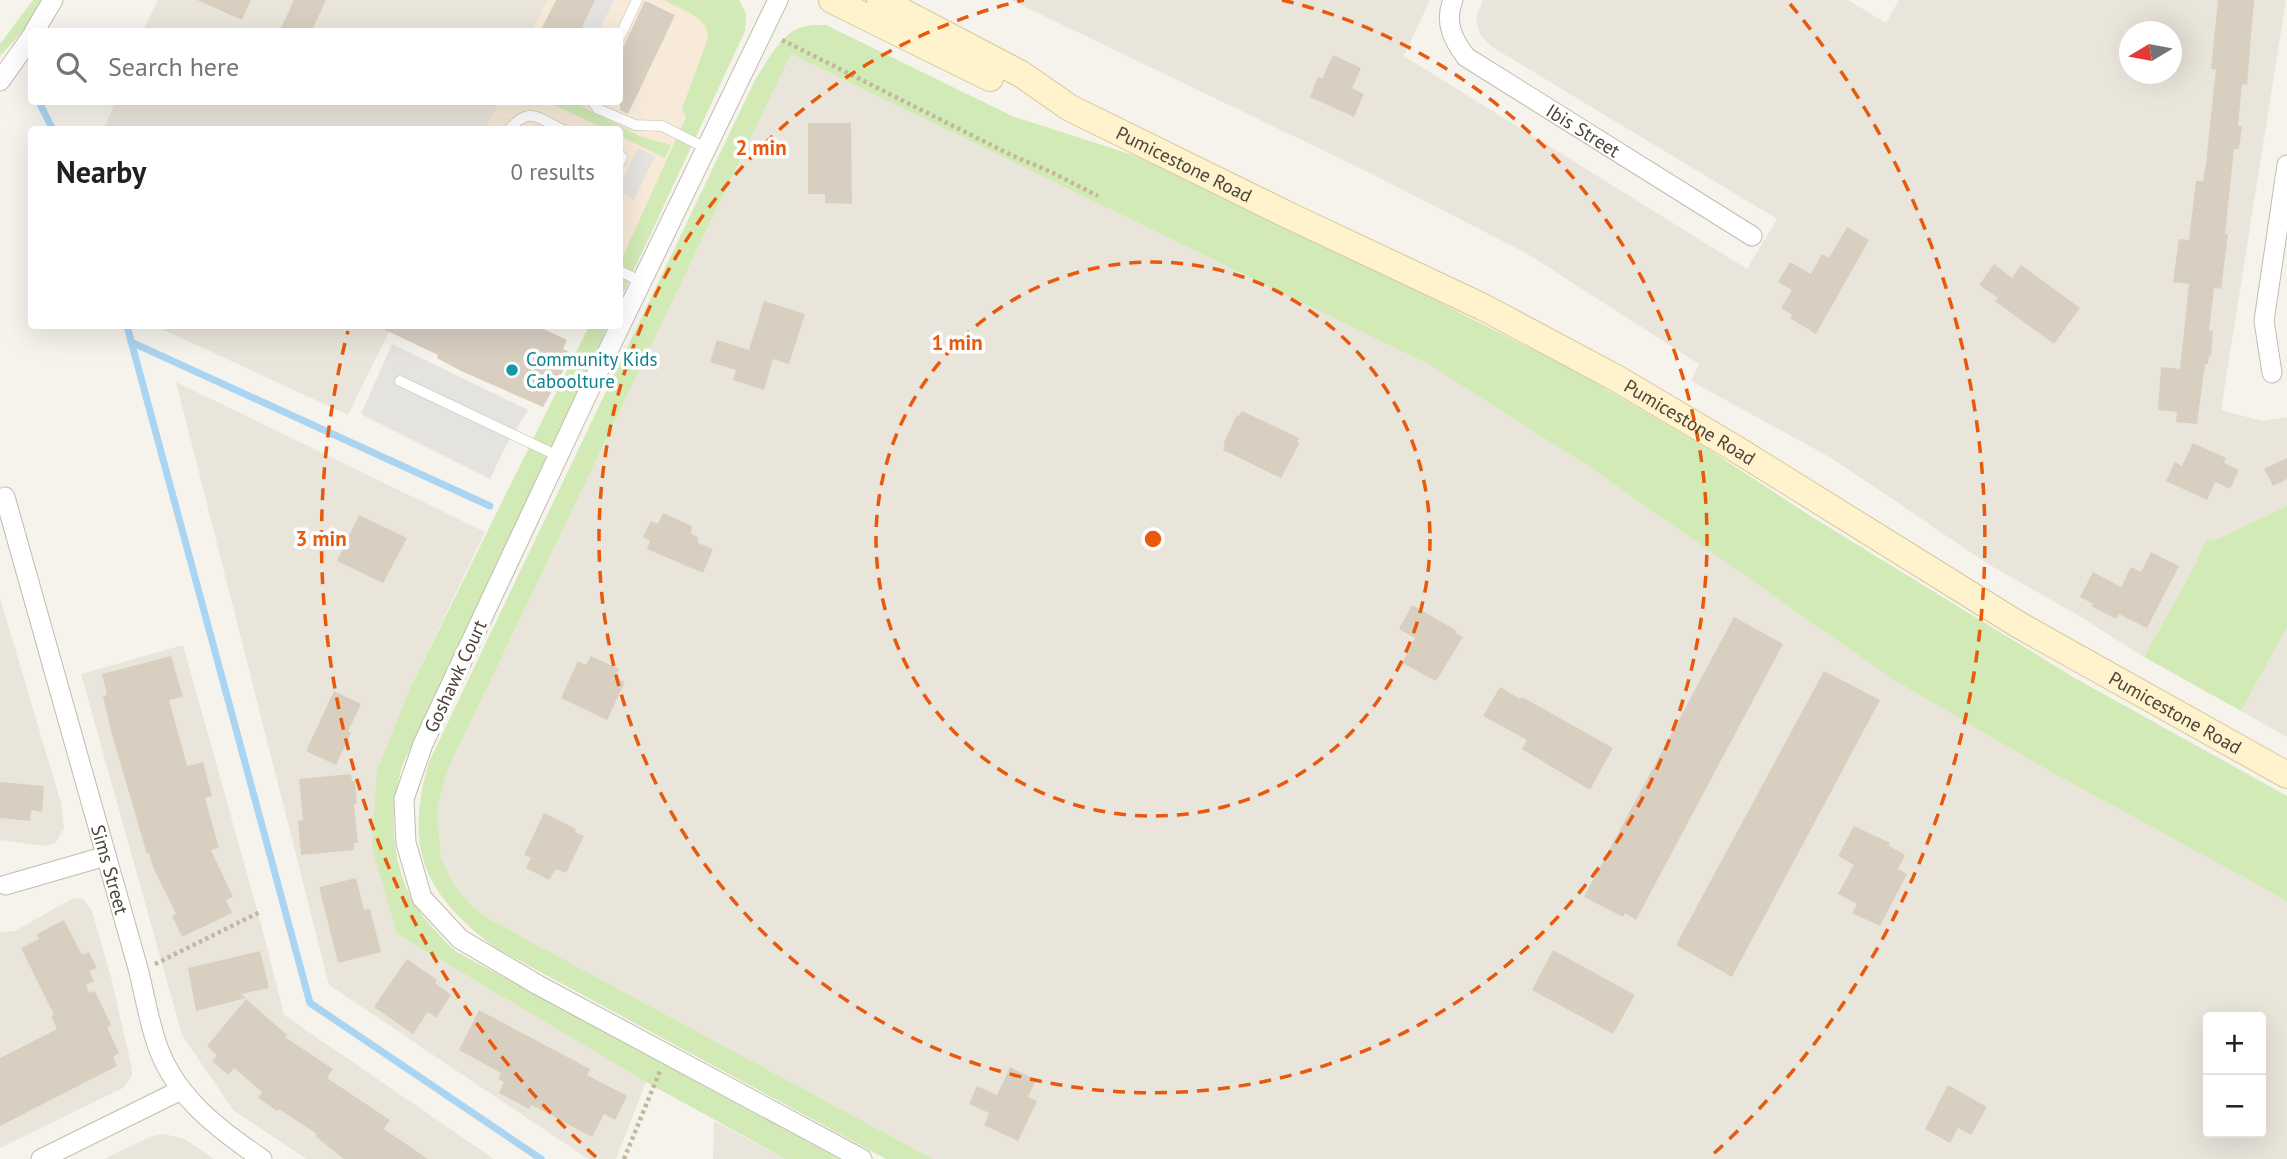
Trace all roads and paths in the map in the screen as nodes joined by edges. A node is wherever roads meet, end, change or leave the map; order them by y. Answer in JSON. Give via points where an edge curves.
{"nodes":[{"id":1,"x":53,"y":0,"type":"edge"},
{"id":2,"x":637,"y":0,"type":"edge"},
{"id":3,"x":778,"y":0,"type":"edge"},
{"id":4,"x":832,"y":0,"type":"edge"},
{"id":5,"x":880,"y":0,"type":"edge"},
{"id":6,"x":1453,"y":0,"type":"edge"},
{"id":7,"x":37,"y":28,"type":"edge"},
{"id":8,"x":623,"y":30,"type":"edge"},
{"id":9,"x":781,"y":39,"type":"dead end"},
{"id":10,"x":28,"y":41,"type":"edge"},
{"id":11,"x":0,"y":81,"type":"edge"},
{"id":12,"x":595,"y":105,"type":"edge"},
{"id":13,"x":1070,"y":108,"type":"junction"},
{"id":14,"x":512,"y":126,"type":"edge"},
{"id":15,"x":555,"y":126,"type":"edge"},
{"id":16,"x":706,"y":148,"type":"junction"},
{"id":17,"x":2287,"y":165,"type":"edge"},
{"id":18,"x":1098,"y":196,"type":"dead end"},
{"id":19,"x":1752,"y":236,"type":"dead end"},
{"id":20,"x":623,"y":272,"type":"edge"},
{"id":21,"x":642,"y":282,"type":"junction"},
{"id":22,"x":623,"y":321,"type":"edge"},
{"id":23,"x":619,"y":329,"type":"edge"},
{"id":24,"x":2272,"y":373,"type":"dead end"},
{"id":25,"x":400,"y":381,"type":"dead end"},
{"id":26,"x":558,"y":456,"type":"junction"},
{"id":27,"x":5,"y":497,"type":"dead end"},
{"id":28,"x":2287,"y":775,"type":"edge"},
{"id":29,"x":106,"y":856,"type":"junction"},
{"id":30,"x":6,"y":885,"type":"dead end"},
{"id":31,"x":260,"y":912,"type":"dead end"},
{"id":32,"x":139,"y":972,"type":"junction"},
{"id":33,"x":667,"y":1054,"type":"junction"},
{"id":34,"x":181,"y":1090,"type":"junction"},
{"id":35,"x":41,"y":1159,"type":"edge"},
{"id":36,"x":262,"y":1159,"type":"edge"},
{"id":37,"x":624,"y":1159,"type":"edge"},
{"id":38,"x":862,"y":1159,"type":"edge"}],
"edges":[{"from":1,"to":7,"type":"street"},
{"from":2,"to":8,"type":"lane"},
{"from":3,"to":16,"type":"street","name":"Goshawk Court"},
{"from":4,"to":13,"type":"main road","name":"Pumicestone Road","via":[[1020,93]]},
{"from":5,"to":13,"type":"main road","name":"Pumicestone Road","via":[[1020,74]]},
{"from":6,"to":19,"type":"street","name":"Ibis Street","via":[[1450,29],[1466,57]]},
{"from":9,"to":18,"type":"path"},
{"from":10,"to":11,"type":"street"},
{"from":12,"to":16,"type":"lane","via":[[635,125],[662,126]]},
{"from":13,"to":28,"type":"main road","name":"Pumicestone Road","via":[[1483,307],[1616,378],[2019,625]]},
{"from":14,"to":15,"type":"lane","via":[[525,114]]},
{"from":16,"to":21,"type":"street","name":"Goshawk Court"},
{"from":17,"to":24,"type":"street","via":[[2264,321]]},
{"from":20,"to":21,"type":"lane"},
{"from":21,"to":22,"type":"street","name":"Goshawk Court"},
{"from":23,"to":26,"type":"street","name":"Goshawk Court"},
{"from":25,"to":26,"type":"lane"},
{"from":26,"to":33,"type":"street","name":"Goshawk Court","via":[[423,744],[404,799],[406,843],[422,898],[460,939]]},
{"from":27,"to":29,"type":"street","name":"Sims Street"},
{"from":29,"to":30,"type":"street"},
{"from":29,"to":32,"type":"street","name":"Sims Street"},
{"from":31,"to":32,"type":"path"},
{"from":32,"to":34,"type":"street","name":"Sims Street","via":[[154,1037]]},
{"from":33,"to":37,"type":"path"},
{"from":33,"to":38,"type":"street","name":"Goshawk Court"},
{"from":34,"to":35,"type":"street"},
{"from":34,"to":36,"type":"street","name":"Sims Street","via":[[223,1132]]}]}
